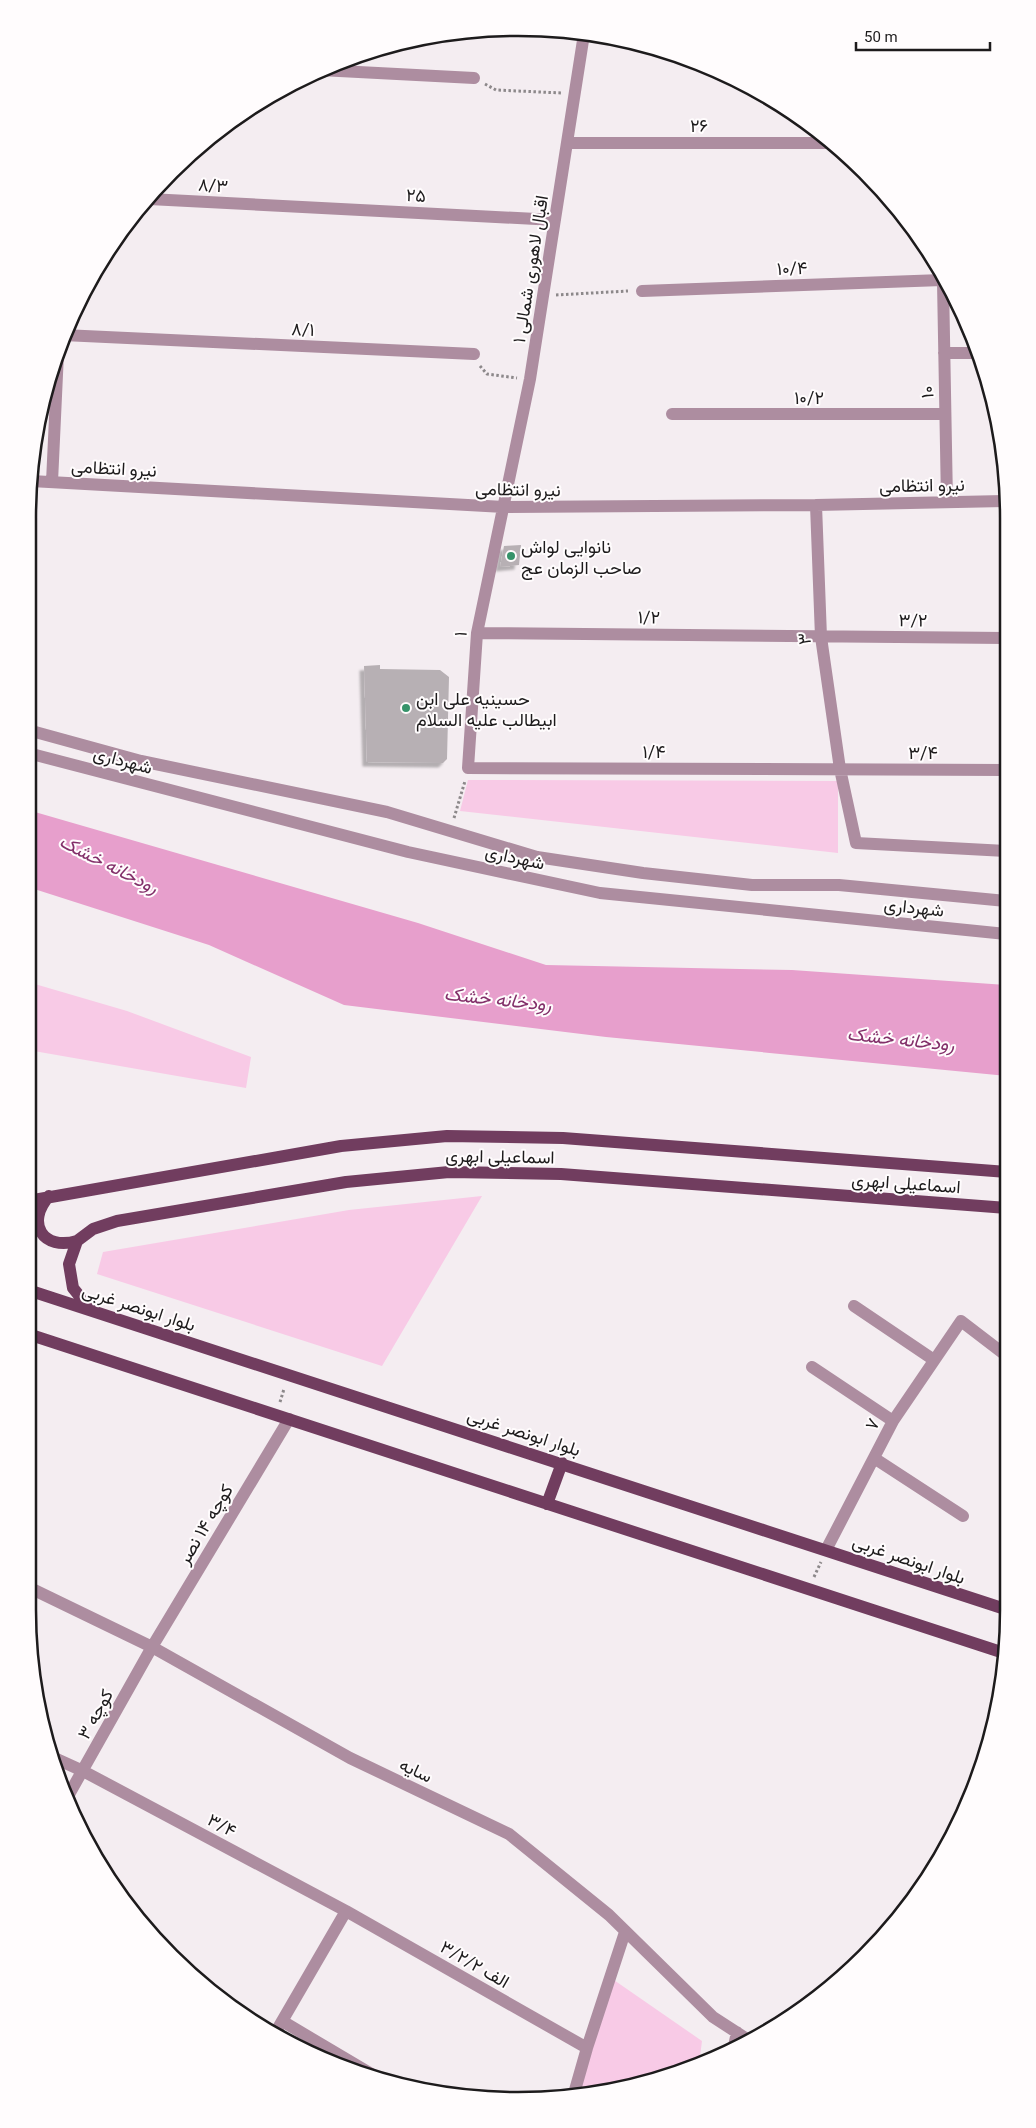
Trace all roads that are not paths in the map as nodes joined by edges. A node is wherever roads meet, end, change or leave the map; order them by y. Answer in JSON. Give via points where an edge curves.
{"nodes":[{"id":1,"x":583,"y":40,"type":"edge"},
{"id":2,"x":339,"y":71,"type":"edge"},
{"id":3,"x":474,"y":78,"type":"road end"},
{"id":4,"x":567,"y":143,"type":"junction"},
{"id":5,"x":820,"y":143,"type":"edge"},
{"id":6,"x":157,"y":199,"type":"edge"},
{"id":7,"x":276,"y":206,"type":"joint"},
{"id":8,"x":555,"y":220,"type":"junction"},
{"id":9,"x":937,"y":281,"type":"edge"},
{"id":10,"x":642,"y":291,"type":"road end"},
{"id":11,"x":943,"y":292,"type":"edge"},
{"id":12,"x":72,"y":335,"type":"edge"},
{"id":13,"x":944,"y":353,"type":"junction"},
{"id":14,"x":970,"y":353,"type":"edge"},
{"id":15,"x":474,"y":354,"type":"road end"},
{"id":16,"x":57,"y":381,"type":"edge"},
{"id":17,"x":672,"y":414,"type":"dead end"},
{"id":18,"x":945,"y":414,"type":"junction"},
{"id":19,"x":37,"y":481,"type":"edge"},
{"id":20,"x":52,"y":482,"type":"junction"},
{"id":21,"x":999,"y":501,"type":"edge"},
{"id":22,"x":947,"y":502,"type":"junction"},
{"id":23,"x":816,"y":505,"type":"junction"},
{"id":24,"x":504,"y":507,"type":"junction"},
{"id":25,"x":477,"y":633,"type":"junction"},
{"id":26,"x":821,"y":637,"type":"junction"},
{"id":27,"x":1000,"y":638,"type":"edge"},
{"id":28,"x":36,"y":732,"type":"edge"},
{"id":29,"x":36,"y":755,"type":"edge"},
{"id":30,"x":468,"y":768,"type":"joint"},
{"id":31,"x":840,"y":769,"type":"junction"},
{"id":32,"x":1000,"y":770,"type":"edge"},
{"id":33,"x":1000,"y":851,"type":"edge"},
{"id":34,"x":1000,"y":900,"type":"edge"},
{"id":35,"x":1000,"y":933,"type":"edge"},
{"id":36,"x":1000,"y":1171,"type":"edge"},
{"id":37,"x":49,"y":1196,"type":"junction"},
{"id":38,"x":36,"y":1199,"type":"edge"},
{"id":39,"x":1000,"y":1207,"type":"edge"},
{"id":40,"x":77,"y":1241,"type":"junction"},
{"id":41,"x":36,"y":1292,"type":"edge"},
{"id":42,"x":854,"y":1306,"type":"dead end"},
{"id":43,"x":90,"y":1309,"type":"junction"},
{"id":44,"x":36,"y":1337,"type":"edge"},
{"id":45,"x":1000,"y":1351,"type":"edge"},
{"id":46,"x":934,"y":1360,"type":"junction"},
{"id":47,"x":812,"y":1367,"type":"dead end"},
{"id":48,"x":289,"y":1419,"type":"junction"},
{"id":49,"x":893,"y":1421,"type":"junction"},
{"id":50,"x":874,"y":1458,"type":"junction"},
{"id":51,"x":562,"y":1463,"type":"junction"},
{"id":52,"x":547,"y":1504,"type":"junction"},
{"id":53,"x":963,"y":1516,"type":"dead end"},
{"id":54,"x":826,"y":1550,"type":"junction"},
{"id":55,"x":36,"y":1591,"type":"edge"},
{"id":56,"x":1000,"y":1607,"type":"edge"},
{"id":57,"x":152,"y":1647,"type":"junction"},
{"id":58,"x":998,"y":1651,"type":"edge"},
{"id":59,"x":61,"y":1761,"type":"edge"},
{"id":60,"x":83,"y":1771,"type":"junction"},
{"id":61,"x":72,"y":1790,"type":"edge"},
{"id":62,"x":346,"y":1911,"type":"junction"},
{"id":63,"x":625,"y":1932,"type":"junction"},
{"id":64,"x":282,"y":2021,"type":"junction"},
{"id":65,"x":278,"y":2028,"type":"edge"},
{"id":66,"x":737,"y":2032,"type":"junction"},
{"id":67,"x":743,"y":2036,"type":"edge"},
{"id":68,"x":735,"y":2040,"type":"edge"},
{"id":69,"x":587,"y":2048,"type":"junction"},
{"id":70,"x":349,"y":2061,"type":"edge"},
{"id":71,"x":576,"y":2088,"type":"edge"}],
"edges":[{"from":1,"to":4,"type":"street","name":"اقبال لاهوری شمالی ۱"},
{"from":2,"to":3,"type":"street"},
{"from":4,"to":5,"type":"street","name":"۲۶"},
{"from":4,"to":8,"type":"street","name":"اقبال لاهوری شمالی ۱"},
{"from":6,"to":7,"type":"street","name":"۸/۳"},
{"from":7,"to":8,"type":"street","name":"۲۵"},
{"from":8,"to":24,"type":"street","name":"اقبال لاهوری شمالی ۱","via":[[530,379]]},
{"from":9,"to":10,"type":"street","name":"۱۰/۴"},
{"from":11,"to":13,"type":"street","name":"۱۰"},
{"from":12,"to":15,"type":"street","name":"۸/۱"},
{"from":13,"to":14,"type":"street"},
{"from":13,"to":18,"type":"street","name":"۱۰"},
{"from":16,"to":20,"type":"street"},
{"from":17,"to":18,"type":"street","name":"۱۰/۲"},
{"from":18,"to":22,"type":"street","name":"۱۰"},
{"from":19,"to":20,"type":"street","name":"نیرو انتظامی"},
{"from":20,"to":24,"type":"street","name":"نیرو انتظامی"},
{"from":21,"to":22,"type":"street","name":"نیرو انتظامی"},
{"from":22,"to":23,"type":"street","name":"نیرو انتظامی"},
{"from":23,"to":24,"type":"street","name":"نیرو انتظامی"},
{"from":23,"to":26,"type":"street","name":"۳"},
{"from":24,"to":25,"type":"street","name":"۱"},
{"from":25,"to":26,"type":"street","name":"۱/۲"},
{"from":25,"to":30,"type":"street","name":"۱"},
{"from":26,"to":27,"type":"street","name":"۳/۲"},
{"from":26,"to":31,"type":"street","name":"۳"},
{"from":28,"to":34,"type":"street","name":"شهرداری","via":[[141,761],[387,812],[537,857],[752,885],[839,886]]},
{"from":29,"to":35,"type":"street","name":"شهرداری","via":[[408,852],[600,893]]},
{"from":30,"to":31,"type":"street","name":"۱/۴"},
{"from":31,"to":32,"type":"street","name":"۳/۴"},
{"from":31,"to":33,"type":"street","name":"۳","via":[[856,843]]},
{"from":36,"to":37,"type":"main road","name":"اسماعیلی ابهری","via":[[563,1138],[447,1136],[341,1146]]},
{"from":37,"to":38,"type":"main road","name":"اسماعیلی ابهری"},
{"from":37,"to":40,"type":"main road","via":[[40,1206],[37,1220],[41,1233],[51,1242],[64,1245]]},
{"from":39,"to":40,"type":"main road","name":"اسماعیلی ابهری","via":[[561,1174],[448,1172],[346,1182],[117,1221],[93,1229]]},
{"from":40,"to":43,"type":"main road","via":[[68,1264],[73,1288]]},
{"from":41,"to":43,"type":"main road","name":"بلوار ابونصر غربی"},
{"from":42,"to":46,"type":"street"},
{"from":43,"to":51,"type":"main road","name":"بلوار ابونصر غربی"},
{"from":44,"to":48,"type":"main road"},
{"from":45,"to":46,"type":"street","name":"۷","via":[[960,1321]]},
{"from":46,"to":49,"type":"street","name":"۷"},
{"from":47,"to":49,"type":"street"},
{"from":48,"to":52,"type":"main road"},
{"from":48,"to":57,"type":"street","name":"کوچه ۱۴ نصر"},
{"from":49,"to":50,"type":"street","name":"۷"},
{"from":50,"to":53,"type":"street"},
{"from":50,"to":54,"type":"street","name":"۷"},
{"from":51,"to":52,"type":"main road"},
{"from":51,"to":54,"type":"main road","name":"بلوار ابونصر غربی"},
{"from":52,"to":58,"type":"main road"},
{"from":54,"to":56,"type":"main road","name":"بلوار ابونصر غربی"},
{"from":55,"to":57,"type":"street","name":"سایه"},
{"from":57,"to":60,"type":"street","name":"کوچه ۳"},
{"from":57,"to":63,"type":"street","name":"سایه","via":[[350,1758],[509,1834],[610,1915]]},
{"from":59,"to":60,"type":"street","name":"۳/۴"},
{"from":60,"to":61,"type":"street","name":"کوچه ۳"},
{"from":60,"to":62,"type":"street","name":"۳/۴"},
{"from":62,"to":64,"type":"street"},
{"from":62,"to":69,"type":"street","name":"۳/۲/۲ الف"},
{"from":63,"to":66,"type":"street","name":"سایه","via":[[713,2016]]},
{"from":63,"to":69,"type":"street"},
{"from":64,"to":65,"type":"street"},
{"from":64,"to":70,"type":"street"},
{"from":66,"to":67,"type":"street","name":"سایه"},
{"from":66,"to":68,"type":"street"},
{"from":69,"to":71,"type":"street"}]}
